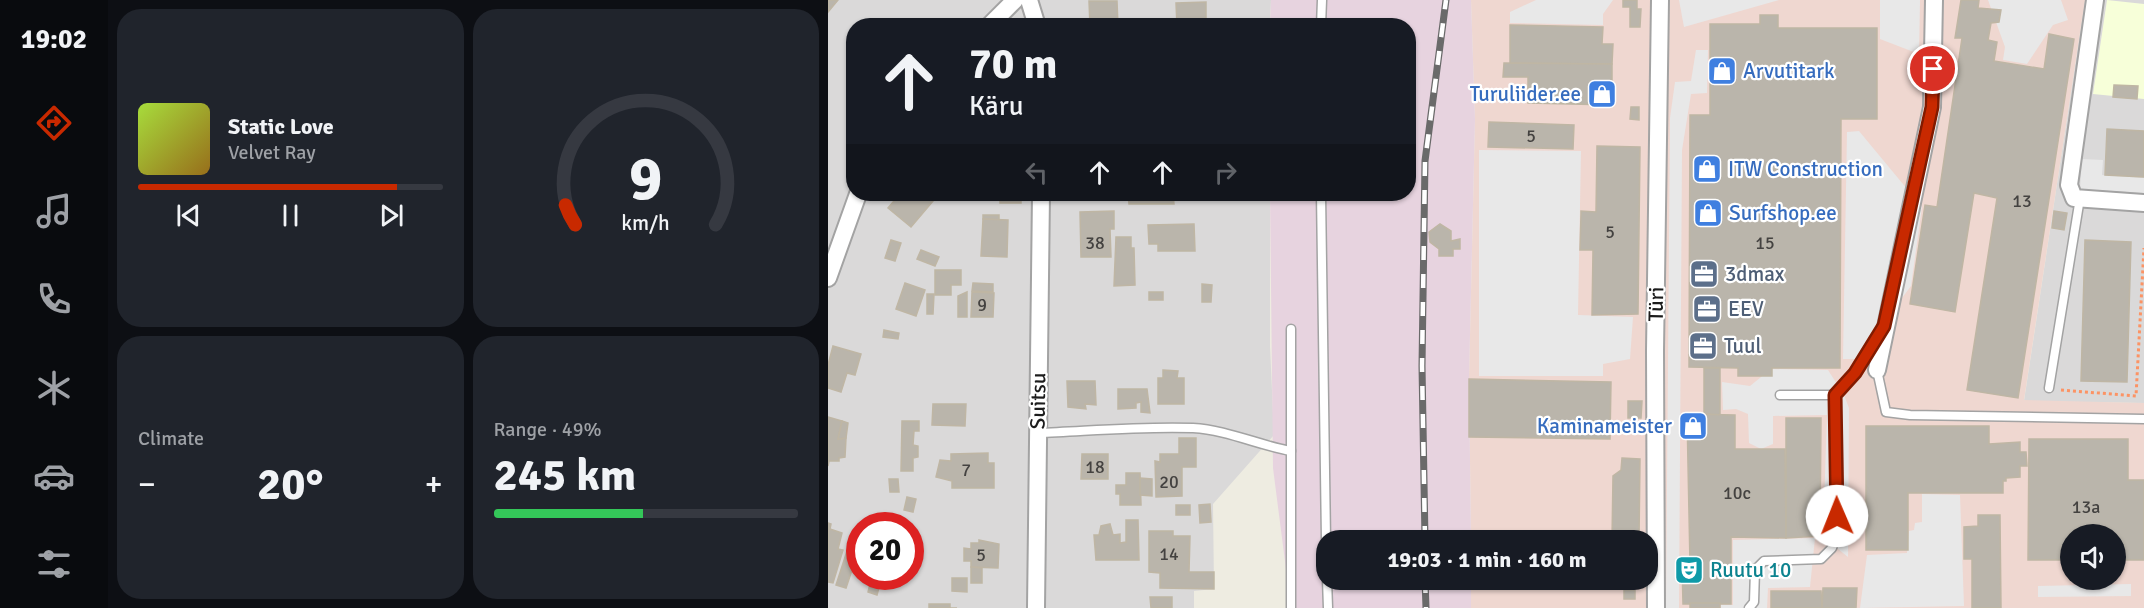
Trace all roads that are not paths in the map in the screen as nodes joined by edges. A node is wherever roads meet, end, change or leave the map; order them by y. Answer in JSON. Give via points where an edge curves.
{"nodes":[{"id":1,"x":1015,"y":0,"type":"edge"},
{"id":2,"x":1029,"y":0,"type":"edge"},
{"id":3,"x":1322,"y":0,"type":"edge"},
{"id":4,"x":1660,"y":0,"type":"edge"},
{"id":5,"x":1934,"y":0,"type":"edge"},
{"id":6,"x":2095,"y":0,"type":"edge"},
{"id":7,"x":997,"y":18,"type":"edge"},
{"id":8,"x":1035,"y":18,"type":"edge"},
{"id":9,"x":1321,"y":18,"type":"edge"},
{"id":10,"x":2080,"y":198,"type":"junction"},
{"id":11,"x":856,"y":201,"type":"edge"},
{"id":12,"x":1041,"y":201,"type":"edge"},
{"id":13,"x":1321,"y":201,"type":"edge"},
{"id":14,"x":2144,"y":203,"type":"edge"},
{"id":15,"x":828,"y":278,"type":"edge"},
{"id":16,"x":1884,"y":326,"type":"junction"},
{"id":17,"x":1291,"y":329,"type":"dead end"},
{"id":18,"x":1877,"y":370,"type":"joint"},
{"id":19,"x":2049,"y":388,"type":"road end"},
{"id":20,"x":1780,"y":395,"type":"dead end"},
{"id":21,"x":1835,"y":395,"type":"junction"},
{"id":22,"x":2144,"y":419,"type":"edge"},
{"id":23,"x":1038,"y":433,"type":"junction"},
{"id":24,"x":1291,"y":451,"type":"junction"},
{"id":25,"x":1326,"y":530,"type":"edge"},
{"id":26,"x":1327,"y":590,"type":"edge"},
{"id":27,"x":1036,"y":608,"type":"edge"},
{"id":28,"x":1291,"y":608,"type":"edge"},
{"id":29,"x":1328,"y":608,"type":"edge"},
{"id":30,"x":1656,"y":608,"type":"edge"},
{"id":31,"x":1749,"y":608,"type":"edge"}],
"edges":[{"from":1,"to":7,"type":"street"},
{"from":2,"to":8,"type":"street"},
{"from":3,"to":9,"type":"lane"},
{"from":4,"to":30,"type":"street","name":"Türi"},
{"from":5,"to":16,"type":"street","via":[[1932,107]]},
{"from":6,"to":10,"type":"street","via":[[2069,185],[2074,198]]},
{"from":10,"to":14,"type":"street"},
{"from":10,"to":19,"type":"lane"},
{"from":11,"to":15,"type":"street"},
{"from":12,"to":23,"type":"street","name":"Suitsu"},
{"from":13,"to":25,"type":"lane"},
{"from":16,"to":18,"type":"street"},
{"from":16,"to":21,"type":"lane","via":[[1855,373]]},
{"from":17,"to":24,"type":"lane"},
{"from":18,"to":22,"type":"lane","via":[[1887,412]]},
{"from":20,"to":21,"type":"lane"},
{"from":21,"to":31,"type":"lane","via":[[1838,534],[1821,559],[1764,561],[1755,570],[1754,602]]},
{"from":23,"to":24,"type":"lane","via":[[1195,428]]},
{"from":23,"to":27,"type":"street","name":"Suitsu"},
{"from":24,"to":28,"type":"lane"},
{"from":26,"to":29,"type":"lane"}]}
